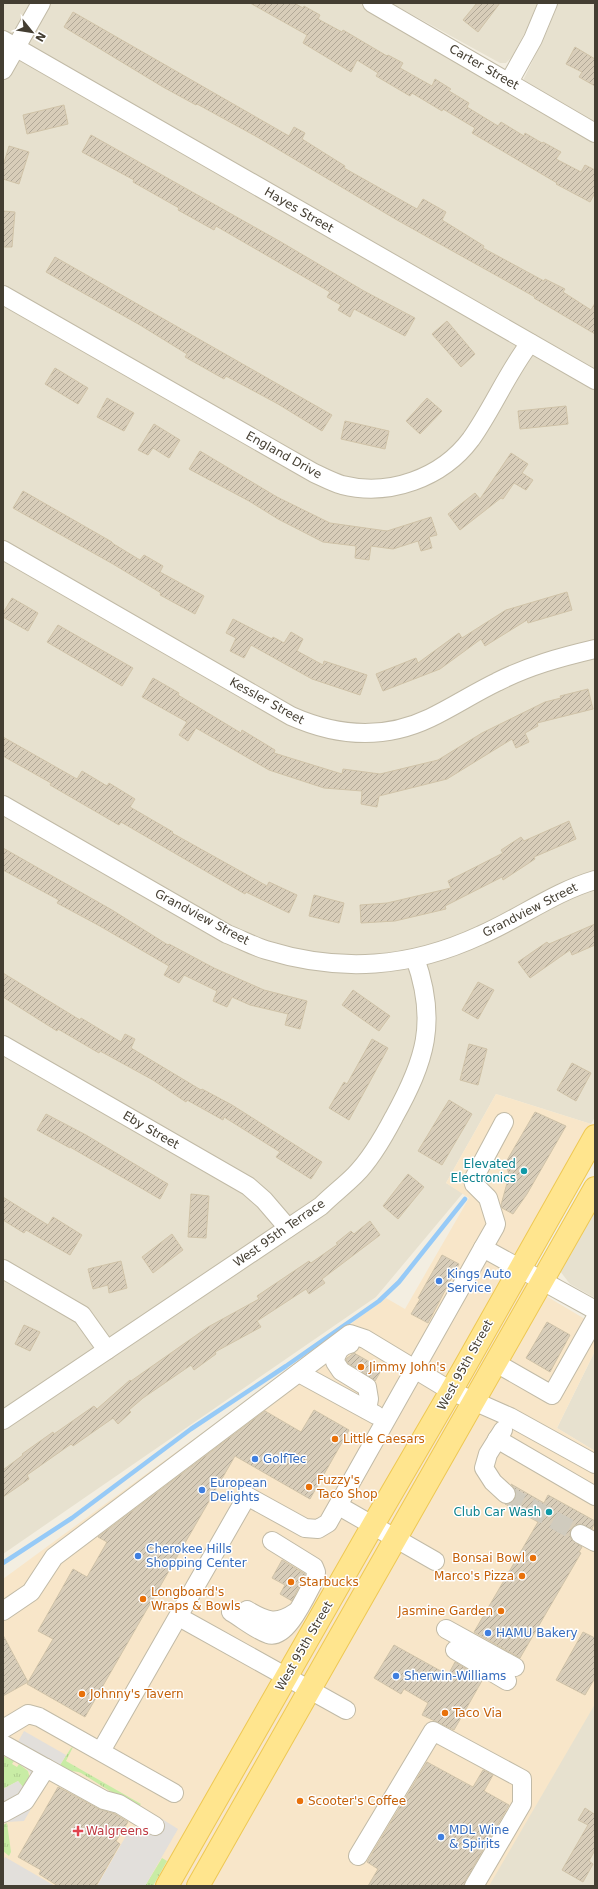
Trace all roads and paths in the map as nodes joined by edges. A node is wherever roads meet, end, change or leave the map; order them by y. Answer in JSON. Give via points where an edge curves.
{"nodes":[{"id":1,"x":41,"y":3,"type":"edge"},
{"id":2,"x":372,"y":3,"type":"edge"},
{"id":3,"x":548,"y":3,"type":"edge"},
{"id":4,"x":9,"y":44,"type":"edge"},
{"id":5,"x":3,"y":70,"type":"edge"},
{"id":6,"x":509,"y":82,"type":"junction"},
{"id":7,"x":595,"y":133,"type":"edge"},
{"id":8,"x":3,"y":295,"type":"edge"},
{"id":9,"x":530,"y":343,"type":"junction"},
{"id":10,"x":595,"y":380,"type":"edge"},
{"id":11,"x":3,"y":550,"type":"edge"},
{"id":12,"x":595,"y":650,"type":"edge"},
{"id":13,"x":3,"y":805,"type":"edge"},
{"id":14,"x":595,"y":880,"type":"edge"},
{"id":15,"x":415,"y":958,"type":"junction"},
{"id":16,"x":3,"y":1044,"type":"edge"},
{"id":17,"x":504,"y":1122,"type":"dead end"},
{"id":18,"x":595,"y":1136,"type":"edge"},
{"id":19,"x":595,"y":1188,"type":"edge"},
{"id":20,"x":288,"y":1228,"type":"junction"},
{"id":21,"x":484,"y":1248,"type":"junction"},
{"id":22,"x":3,"y":1269,"type":"edge"},
{"id":23,"x":519,"y":1269,"type":"junction"},
{"id":24,"x":542,"y":1281,"type":"junction"},
{"id":25,"x":595,"y":1310,"type":"edge"},
{"id":26,"x":595,"y":1319,"type":"edge"},
{"id":27,"x":107,"y":1350,"type":"junction"},
{"id":28,"x":496,"y":1363,"type":"junction"},
{"id":29,"x":410,"y":1366,"type":"junction"},
{"id":30,"x":299,"y":1373,"type":"junction"},
{"id":31,"x":451,"y":1391,"type":"junction"},
{"id":32,"x":473,"y":1401,"type":"junction"},
{"id":33,"x":367,"y":1410,"type":"junction"},
{"id":34,"x":510,"y":1417,"type":"junction"},
{"id":35,"x":3,"y":1420,"type":"edge"},
{"id":36,"x":387,"y":1421,"type":"junction"},
{"id":37,"x":497,"y":1439,"type":"junction"},
{"id":38,"x":595,"y":1464,"type":"edge"},
{"id":39,"x":506,"y":1494,"type":"tunnel mouth"},
{"id":40,"x":595,"y":1496,"type":"edge"},
{"id":41,"x":339,"y":1506,"type":"junction"},
{"id":42,"x":373,"y":1525,"type":"junction"},
{"id":43,"x":396,"y":1539,"type":"junction"},
{"id":44,"x":272,"y":1541,"type":"dead end"},
{"id":45,"x":435,"y":1561,"type":"dead end"},
{"id":46,"x":234,"y":1608,"type":"dead end"},
{"id":47,"x":3,"y":1611,"type":"edge"},
{"id":48,"x":179,"y":1617,"type":"junction"},
{"id":49,"x":446,"y":1629,"type":"dead end"},
{"id":50,"x":455,"y":1650,"type":"dead end"},
{"id":51,"x":286,"y":1677,"type":"junction"},
{"id":52,"x":310,"y":1690,"type":"junction"},
{"id":53,"x":346,"y":1710,"type":"dead end"},
{"id":54,"x":3,"y":1729,"type":"edge"},
{"id":55,"x":3,"y":1744,"type":"edge"},
{"id":56,"x":100,"y":1751,"type":"junction"},
{"id":57,"x":53,"y":1771,"type":"junction"},
{"id":58,"x":174,"y":1793,"type":"dead end"},
{"id":59,"x":3,"y":1813,"type":"edge"},
{"id":60,"x":155,"y":1826,"type":"dead end"},
{"id":61,"x":358,"y":1856,"type":"dead end"},
{"id":62,"x":167,"y":1886,"type":"edge"},
{"id":63,"x":198,"y":1886,"type":"edge"},
{"id":64,"x":474,"y":1886,"type":"edge"}],
"edges":[{"from":1,"to":4,"type":"street"},
{"from":2,"to":6,"type":"street","name":"Carter Street"},
{"from":3,"to":6,"type":"street","via":[[533,39]]},
{"from":4,"to":5,"type":"street"},
{"from":4,"to":9,"type":"street","name":"Hayes Street"},
{"from":6,"to":7,"type":"street","name":"Carter Street"},
{"from":8,"to":9,"type":"street","name":"England Drive","via":[[314,473],[359,488],[384,488],[406,484],[442,467],[472,438],[518,358]]},
{"from":9,"to":10,"type":"street","name":"Hayes Street"},
{"from":11,"to":12,"type":"street","name":"Kessler Street","via":[[291,716],[335,731],[364,734],[391,731],[429,719],[523,670],[563,656]]},
{"from":13,"to":15,"type":"street","name":"Grandview Street","via":[[227,934],[264,950],[299,959],[341,964],[397,962]]},
{"from":14,"to":15,"type":"street","name":"Grandview Street","via":[[565,891],[482,935],[440,952]]},
{"from":15,"to":20,"type":"street","name":"West 95th Terrace","via":[[425,991],[427,1031],[425,1049],[409,1092],[372,1154],[355,1174],[321,1206]]},
{"from":16,"to":20,"type":"street","name":"Eby Street","via":[[248,1186]]},
{"from":17,"to":21,"type":"street","via":[[472,1180],[488,1198],[496,1224]]},
{"from":18,"to":23,"type":"main road","name":"West 95th Street"},
{"from":19,"to":24,"type":"main road","name":"West 95th Street"},
{"from":20,"to":27,"type":"street","name":"West 95th Terrace"},
{"from":21,"to":23,"type":"street"},
{"from":21,"to":29,"type":"street"},
{"from":22,"to":27,"type":"street","via":[[82,1315]]},
{"from":23,"to":24,"type":"street"},
{"from":23,"to":31,"type":"main road","name":"West 95th Street"},
{"from":24,"to":25,"type":"street"},
{"from":24,"to":28,"type":"main road","name":"West 95th Street"},
{"from":26,"to":28,"type":"street","via":[[552,1395]]},
{"from":27,"to":35,"type":"street","name":"West 95th Terrace"},
{"from":28,"to":32,"type":"main road","name":"West 95th Street"},
{"from":29,"to":30,"type":"street","via":[[365,1339],[350,1334]]},
{"from":29,"to":31,"type":"street"},
{"from":29,"to":33,"type":"street","via":[[392,1366],[355,1345],[346,1344],[341,1348],[336,1358],[337,1366],[367,1387]]},
{"from":29,"to":36,"type":"street"},
{"from":30,"to":33,"type":"street"},
{"from":30,"to":47,"type":"street","via":[[54,1556],[31,1592]]},
{"from":31,"to":32,"type":"street"},
{"from":31,"to":42,"type":"main road","name":"West 95th Street"},
{"from":32,"to":34,"type":"street"},
{"from":32,"to":43,"type":"main road","name":"West 95th Street"},
{"from":33,"to":36,"type":"street"},
{"from":34,"to":37,"type":"street"},
{"from":34,"to":38,"type":"street"},
{"from":36,"to":41,"type":"street"},
{"from":37,"to":39,"type":"street","via":[[488,1454],[484,1468],[493,1482]]},
{"from":37,"to":40,"type":"street"},
{"from":41,"to":42,"type":"street"},
{"from":41,"to":48,"type":"street","via":[[328,1523],[318,1529],[305,1528],[248,1496]]},
{"from":42,"to":43,"type":"street"},
{"from":42,"to":51,"type":"main road","name":"West 95th Street"},
{"from":43,"to":45,"type":"street"},
{"from":43,"to":52,"type":"main road","name":"West 95th Street"},
{"from":44,"to":46,"type":"street","via":[[310,1563],[316,1572],[315,1579],[287,1627],[279,1634],[268,1634]]},
{"from":48,"to":51,"type":"street"},
{"from":48,"to":56,"type":"street"},
{"from":49,"to":50,"type":"street","via":[[511,1674]]},
{"from":51,"to":52,"type":"street"},
{"from":51,"to":62,"type":"main road","name":"West 95th Street"},
{"from":52,"to":53,"type":"street"},
{"from":52,"to":63,"type":"main road","name":"West 95th Street"},
{"from":54,"to":56,"type":"street","via":[[28,1714],[39,1717]]},
{"from":55,"to":57,"type":"street"},
{"from":56,"to":58,"type":"street"},
{"from":57,"to":59,"type":"street","via":[[26,1801]]},
{"from":57,"to":60,"type":"street","via":[[104,1800],[119,1804]]},
{"from":61,"to":64,"type":"street","via":[[433,1731],[522,1779],[522,1804]]}]}
